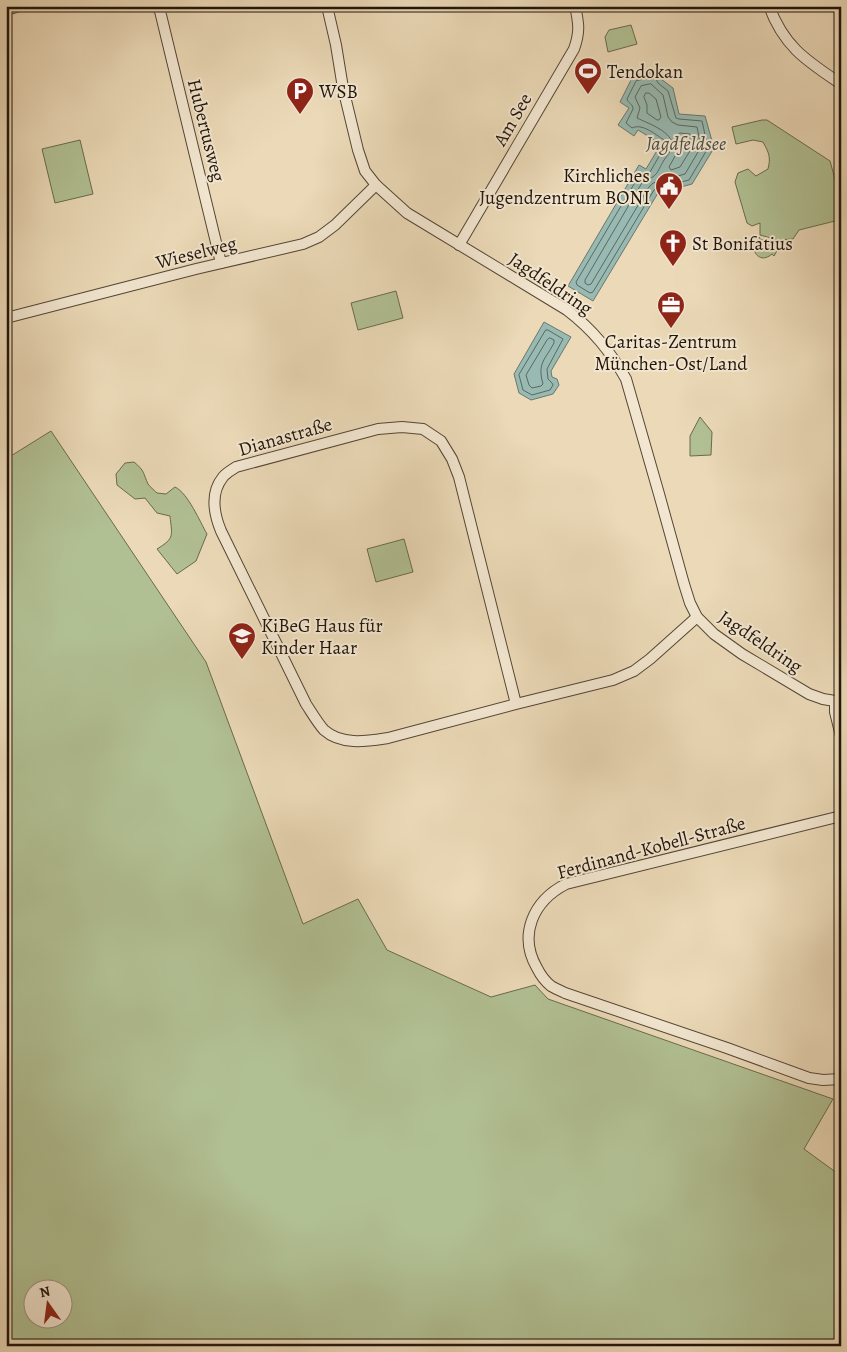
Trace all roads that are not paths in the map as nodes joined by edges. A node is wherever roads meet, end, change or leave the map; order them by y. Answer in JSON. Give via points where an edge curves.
{"nodes":[{"id":1,"x":20,"y":6,"type":"edge"},
{"id":2,"x":156,"y":6,"type":"edge"},
{"id":3,"x":327,"y":6,"type":"edge"},
{"id":4,"x":575,"y":6,"type":"edge"},
{"id":5,"x":769,"y":6,"type":"edge"},
{"id":6,"x":6,"y":10,"type":"edge"},
{"id":7,"x":841,"y":84,"type":"edge"},
{"id":8,"x":376,"y":185,"type":"junction"},
{"id":9,"x":459,"y":245,"type":"junction"},
{"id":10,"x":221,"y":263,"type":"junction"},
{"id":11,"x":6,"y":318,"type":"edge"},
{"id":12,"x":697,"y":617,"type":"junction"},
{"id":13,"x":838,"y":702,"type":"edge"},
{"id":14,"x":516,"y":704,"type":"junction"},
{"id":15,"x":841,"y":736,"type":"edge"},
{"id":16,"x":841,"y":816,"type":"edge"},
{"id":17,"x":841,"y":1079,"type":"edge"}],
"edges":[{"from":1,"to":6,"type":"street"},
{"from":2,"to":10,"type":"street","name":"Hubertusweg","via":[[160,11]]},
{"from":3,"to":8,"type":"street","name":"Jagdfeldring","via":[[358,150]]},
{"from":4,"to":9,"type":"street","name":"Am See","via":[[580,25],[574,49]]},
{"from":5,"to":7,"type":"street","via":[[789,43],[805,60]]},
{"from":8,"to":9,"type":"street","name":"Jagdfeldring","via":[[407,214]]},
{"from":8,"to":10,"type":"street","name":"Wieselweg","via":[[319,237],[303,244]]},
{"from":9,"to":12,"type":"street","name":"Jagdfeldring","via":[[573,314],[597,337],[618,365],[633,401],[684,584]]},
{"from":10,"to":11,"type":"street","name":"Wieselweg"},
{"from":12,"to":13,"type":"street","name":"Jagdfeldring","via":[[714,634],[749,658],[809,694]]},
{"from":12,"to":14,"type":"street","name":"Dianastraße","via":[[634,671],[613,680]]},
{"from":13,"to":15,"type":"street","via":[[835,712]]},
{"from":14,"to":14,"type":"street","name":"Dianastraße","via":[[371,741],[339,738],[326,731],[306,704],[221,531],[214,500],[224,476],[236,467],[252,462],[378,429],[423,429],[441,441],[459,477]]},
{"from":16,"to":17,"type":"street","name":"Ferdinand-Kobell-Straße","via":[[566,884],[553,891],[534,914],[528,946],[540,973],[550,985],[565,993],[809,1078]]}]}
